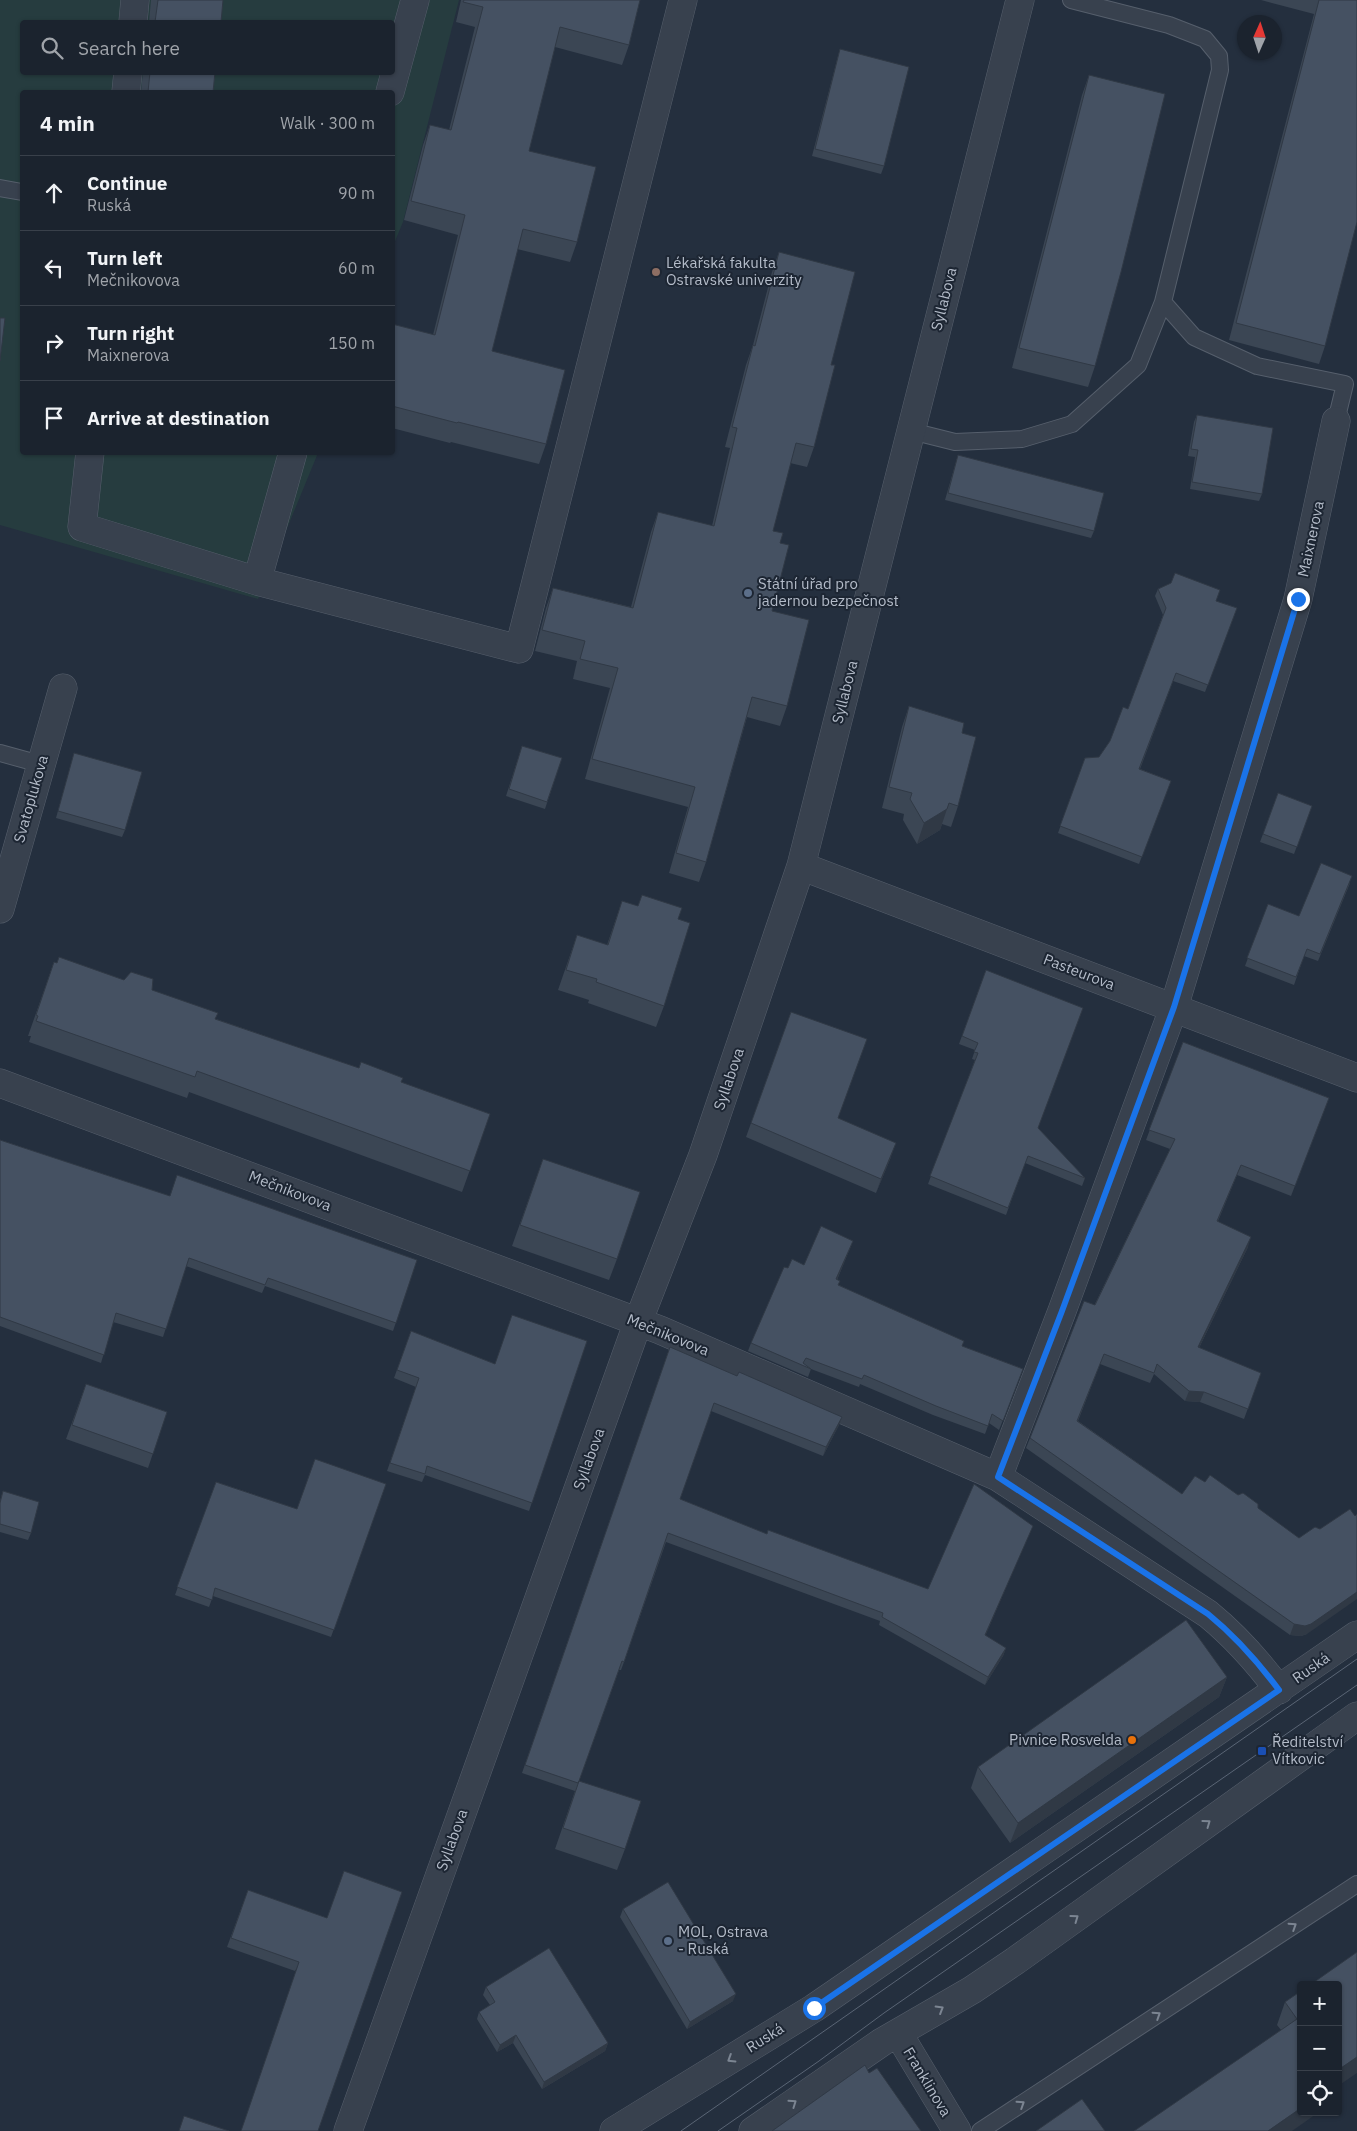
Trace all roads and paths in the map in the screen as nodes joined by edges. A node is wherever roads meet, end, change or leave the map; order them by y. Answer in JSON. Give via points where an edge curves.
{"nodes":[{"id":1,"x":135,"y":0,"type":"edge"},
{"id":2,"x":415,"y":0,"type":"edge"},
{"id":3,"x":683,"y":0,"type":"edge"},
{"id":4,"x":1020,"y":0,"type":"edge"},
{"id":5,"x":1071,"y":0,"type":"edge"},
{"id":6,"x":133,"y":20,"type":"edge"},
{"id":7,"x":395,"y":74,"type":"edge"},
{"id":8,"x":128,"y":75,"type":"edge"},
{"id":9,"x":395,"y":75,"type":"edge"},
{"id":10,"x":126,"y":90,"type":"edge"},
{"id":11,"x":391,"y":90,"type":"edge"},
{"id":12,"x":0,"y":188,"type":"edge"},
{"id":13,"x":20,"y":192,"type":"edge"},
{"id":14,"x":1163,"y":302,"type":"junction"},
{"id":15,"x":1336,"y":421,"type":"joint"},
{"id":16,"x":911,"y":431,"type":"junction"},
{"id":17,"x":90,"y":455,"type":"edge"},
{"id":18,"x":292,"y":455,"type":"edge"},
{"id":19,"x":257,"y":580,"type":"junction"},
{"id":20,"x":63,"y":688,"type":"dead end"},
{"id":21,"x":0,"y":753,"type":"edge"},
{"id":22,"x":40,"y":764,"type":"junction"},
{"id":23,"x":802,"y":866,"type":"junction"},
{"id":24,"x":0,"y":909,"type":"edge"},
{"id":25,"x":1174,"y":1007,"type":"junction"},
{"id":26,"x":1357,"y":1078,"type":"edge"},
{"id":27,"x":0,"y":1083,"type":"edge"},
{"id":28,"x":638,"y":1322,"type":"junction"},
{"id":29,"x":998,"y":1477,"type":"junction"},
{"id":30,"x":1357,"y":1635,"type":"edge"},
{"id":31,"x":1279,"y":1690,"type":"junction"},
{"id":32,"x":1357,"y":1716,"type":"edge"},
{"id":33,"x":1357,"y":1884,"type":"edge"},
{"id":34,"x":898,"y":2034,"type":"junction"},
{"id":35,"x":348,"y":2131,"type":"edge"},
{"id":36,"x":614,"y":2131,"type":"edge"},
{"id":37,"x":753,"y":2131,"type":"edge"},
{"id":38,"x":957,"y":2131,"type":"edge"},
{"id":39,"x":980,"y":2131,"type":"edge"}],
"edges":[{"from":1,"to":6,"type":"street"},
{"from":2,"to":7,"type":"street"},
{"from":3,"to":19,"type":"street","via":[[519,649]]},
{"from":4,"to":16,"type":"street","name":"Syllabova"},
{"from":5,"to":14,"type":"lane","via":[[1169,25],[1205,39],[1218,56],[1220,70]]},
{"from":8,"to":10,"type":"street"},
{"from":9,"to":11,"type":"street"},
{"from":12,"to":13,"type":"lane"},
{"from":14,"to":15,"type":"lane","via":[[1194,337],[1257,366],[1345,384]]},
{"from":14,"to":16,"type":"lane","via":[[1138,365],[1072,424],[1012,440],[955,442]]},
{"from":15,"to":25,"type":"street","name":"Maixnerova","via":[[1298,599]]},
{"from":16,"to":23,"type":"street","name":"Syllabova"},
{"from":17,"to":19,"type":"street","via":[[82,527]]},
{"from":18,"to":19,"type":"street"},
{"from":20,"to":22,"type":"street","name":"Svatoplukova"},
{"from":21,"to":22,"type":"lane"},
{"from":22,"to":24,"type":"street","name":"Svatoplukova"},
{"from":23,"to":25,"type":"street","name":"Pasteurova"},
{"from":23,"to":28,"type":"street","name":"Syllabova","via":[[703,1155]]},
{"from":25,"to":26,"type":"street","name":"Pasteurova"},
{"from":25,"to":29,"type":"street","name":"Maixnerova"},
{"from":27,"to":28,"type":"street","name":"Mečnikovova"},
{"from":28,"to":29,"type":"street","name":"Mečnikovova"},
{"from":28,"to":35,"type":"street","name":"Syllabova"},
{"from":29,"to":31,"type":"street","name":"Mečnikovova","via":[[1208,1614],[1229,1631]]},
{"from":30,"to":31,"type":"street","name":"Ruská"},
{"from":31,"to":36,"type":"street","name":"Ruská","one_way":true,"via":[[814,2008]]},
{"from":34,"to":32,"type":"street","one_way":true,"via":[[1015,1961]]},
{"from":39,"to":33,"type":"lane","one_way":true},
{"from":37,"to":34,"type":"street","one_way":true},
{"from":34,"to":38,"type":"street","name":"Franklinova"}]}
